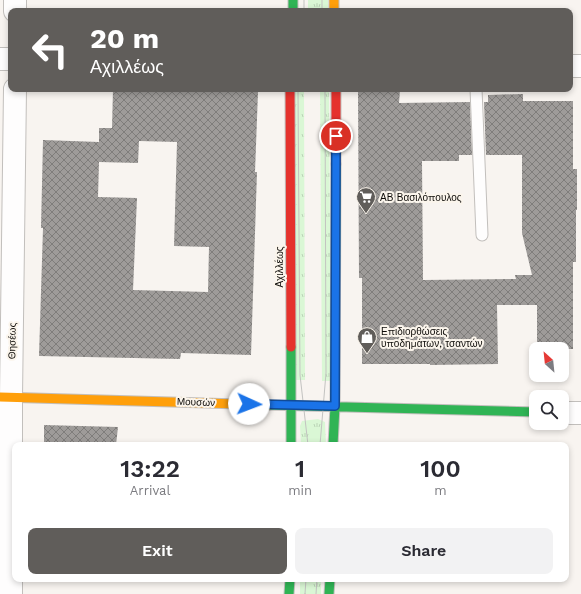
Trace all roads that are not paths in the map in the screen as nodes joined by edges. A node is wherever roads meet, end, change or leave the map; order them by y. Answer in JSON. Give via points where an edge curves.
{"nodes":[{"id":1,"x":15,"y":92,"type":"edge"},
{"id":2,"x":290,"y":92,"type":"edge"},
{"id":3,"x":336,"y":92,"type":"edge"},
{"id":4,"x":476,"y":92,"type":"edge"},
{"id":5,"x":482,"y":235,"type":"dead end"},
{"id":6,"x":6,"y":397,"type":"edge"},
{"id":7,"x":291,"y":405,"type":"junction"},
{"id":8,"x":335,"y":406,"type":"junction"},
{"id":9,"x":529,"y":412,"type":"edge"},
{"id":10,"x":569,"y":413,"type":"edge"},
{"id":11,"x":581,"y":413,"type":"edge"},
{"id":12,"x":291,"y":442,"type":"edge"},
{"id":13,"x":333,"y":442,"type":"edge"},
{"id":14,"x":290,"y":582,"type":"edge"},
{"id":15,"x":330,"y":582,"type":"edge"},
{"id":16,"x":11,"y":594,"type":"edge"},
{"id":17,"x":289,"y":594,"type":"edge"},
{"id":18,"x":329,"y":594,"type":"edge"}],
"edges":[{"from":1,"to":6,"type":"street","name":"Θησέως"},
{"from":2,"to":7,"type":"main road","name":"Αχιλλέως"},
{"from":3,"to":8,"type":"main road"},
{"from":4,"to":5,"type":"lane"},
{"from":6,"to":7,"type":"main road","name":"Μουσών"},
{"from":6,"to":16,"type":"street","name":"Θησέως"},
{"from":7,"to":8,"type":"main road","name":"Μουσών"},
{"from":7,"to":12,"type":"main road","name":"Αχιλλέως"},
{"from":8,"to":9,"type":"main road","name":"Μουσών"},
{"from":8,"to":13,"type":"main road"},
{"from":10,"to":11,"type":"street"},
{"from":14,"to":17,"type":"main road"},
{"from":15,"to":18,"type":"main road"}]}
